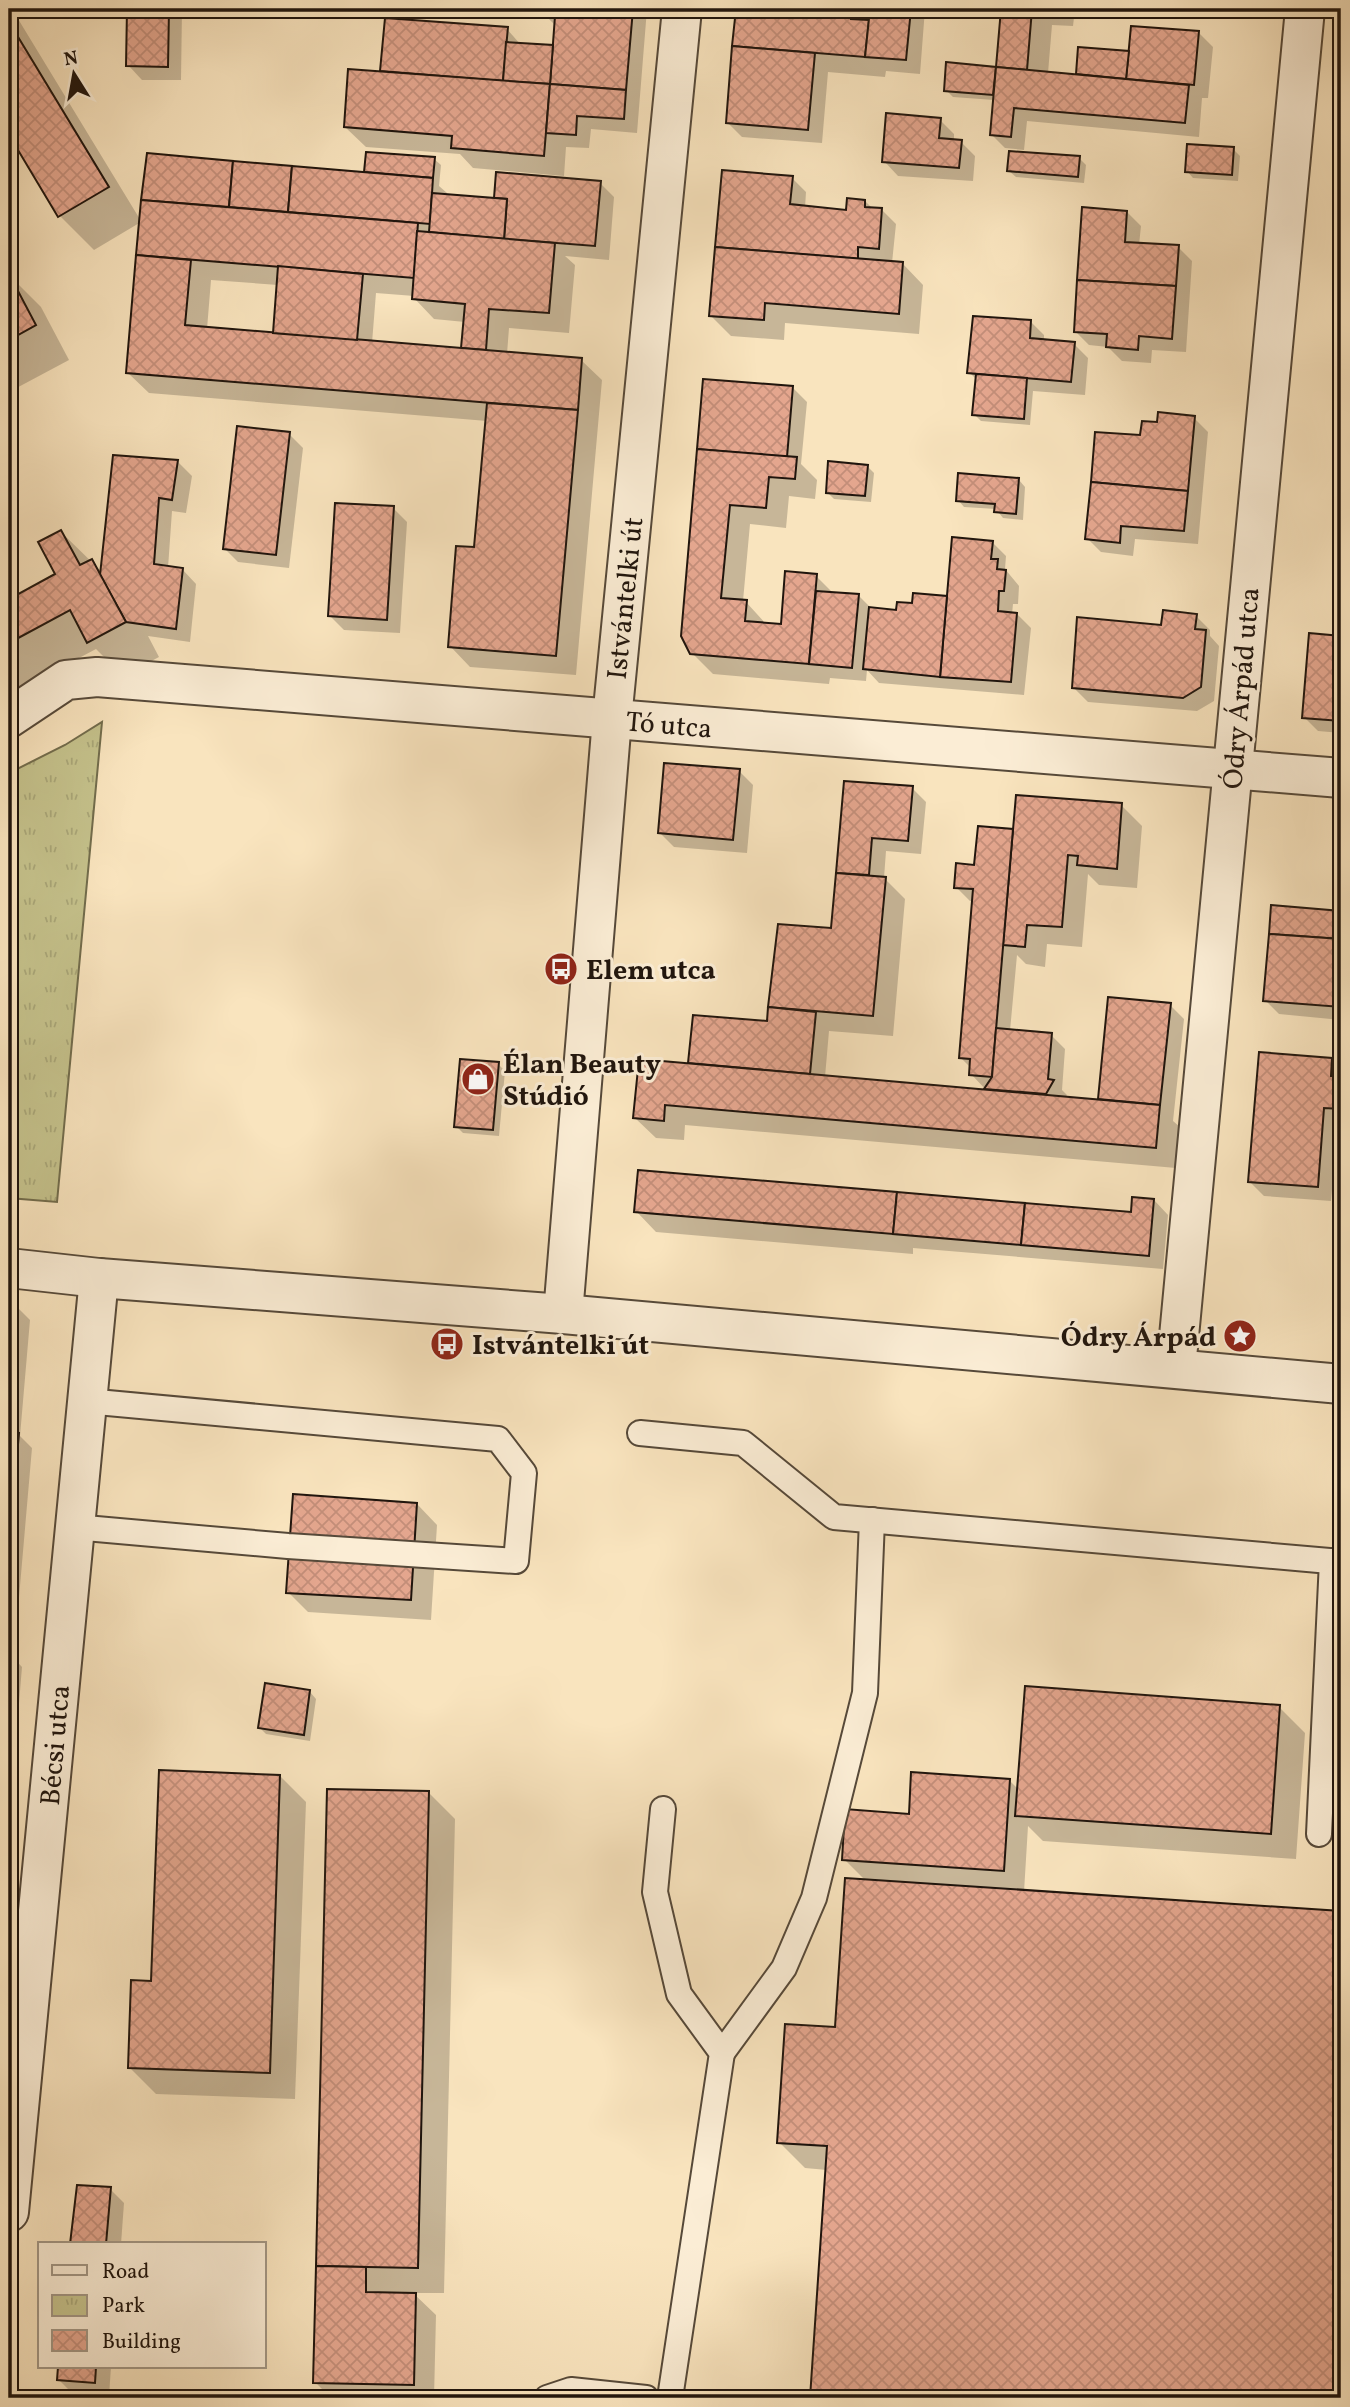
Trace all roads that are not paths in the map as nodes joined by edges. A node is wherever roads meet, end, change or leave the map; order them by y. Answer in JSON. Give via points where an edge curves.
{"nodes":[{"id":1,"x":682,"y":9,"type":"edge"},
{"id":2,"x":1305,"y":9,"type":"edge"},
{"id":3,"x":9,"y":718,"type":"edge"},
{"id":4,"x":612,"y":719,"type":"junction"},
{"id":5,"x":1233,"y":770,"type":"junction"},
{"id":6,"x":1341,"y":778,"type":"edge"},
{"id":7,"x":9,"y":1268,"type":"edge"},
{"id":8,"x":99,"y":1278,"type":"junction"},
{"id":9,"x":563,"y":1314,"type":"junction"},
{"id":10,"x":1176,"y":1368,"type":"junction"},
{"id":11,"x":1341,"y":1384,"type":"edge"},
{"id":12,"x":86,"y":1401,"type":"junction"},
{"id":13,"x":640,"y":1433,"type":"dead end"},
{"id":14,"x":872,"y":1520,"type":"junction"},
{"id":15,"x":75,"y":1527,"type":"junction"},
{"id":16,"x":1337,"y":1562,"type":"edge"},
{"id":17,"x":663,"y":1809,"type":"dead end"},
{"id":18,"x":1319,"y":1834,"type":"dead end"},
{"id":19,"x":722,"y":2053,"type":"junction"},
{"id":20,"x":9,"y":2212,"type":"edge"},
{"id":21,"x":547,"y":2398,"type":"edge"},
{"id":22,"x":646,"y":2398,"type":"edge"},
{"id":23,"x":670,"y":2398,"type":"edge"}],
"edges":[{"from":1,"to":4,"type":"street","name":"Istvántelki út"},
{"from":2,"to":5,"type":"street","name":"Ódry Árpád utca"},
{"from":3,"to":4,"type":"street","name":"Tó utca","via":[[66,680],[97,677]]},
{"from":4,"to":5,"type":"street","name":"Tó utca"},
{"from":4,"to":9,"type":"street","name":"Istvántelki út"},
{"from":5,"to":6,"type":"street","name":"Tó utca"},
{"from":5,"to":10,"type":"street","name":"Ódry Árpád utca"},
{"from":7,"to":8,"type":"street"},
{"from":8,"to":9,"type":"street"},
{"from":8,"to":12,"type":"street","name":"Bécsi utca"},
{"from":9,"to":10,"type":"street"},
{"from":10,"to":11,"type":"street"},
{"from":12,"to":15,"type":"street","name":"Bécsi utca"},
{"from":12,"to":15,"type":"lane","via":[[498,1439],[524,1473],[516,1561]]},
{"from":13,"to":14,"type":"lane","via":[[743,1443],[834,1517]]},
{"from":14,"to":16,"type":"lane"},
{"from":14,"to":19,"type":"lane","via":[[865,1693],[814,1898],[784,1968]]},
{"from":15,"to":20,"type":"street","name":"Bécsi utca"},
{"from":16,"to":18,"type":"lane"},
{"from":17,"to":19,"type":"lane","via":[[655,1892],[679,1994]]},
{"from":19,"to":23,"type":"lane"},
{"from":21,"to":22,"type":"lane","via":[[571,2390]]}]}
